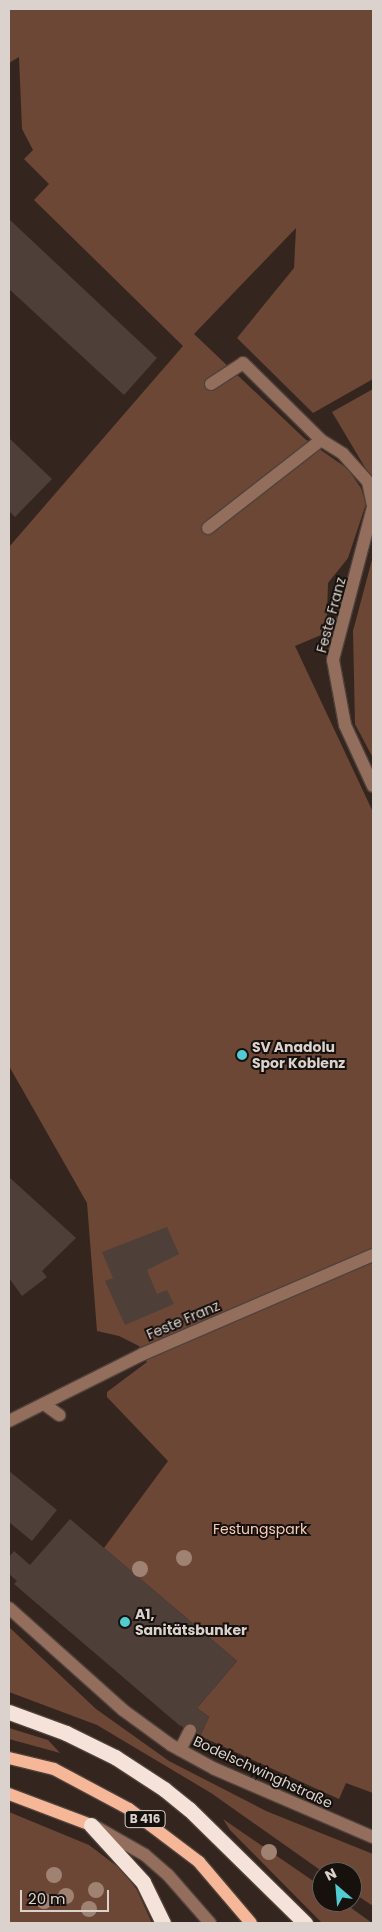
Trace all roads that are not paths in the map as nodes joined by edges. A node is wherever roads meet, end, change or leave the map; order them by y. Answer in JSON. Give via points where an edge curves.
{"nodes":[{"id":1,"x":210,"y":384,"type":"dead end"},
{"id":2,"x":322,"y":440,"type":"junction"},
{"id":3,"x":373,"y":507,"type":"edge"},
{"id":4,"x":208,"y":528,"type":"dead end"},
{"id":5,"x":373,"y":786,"type":"edge"},
{"id":6,"x":373,"y":1255,"type":"edge"},
{"id":7,"x":44,"y":1404,"type":"junction"},
{"id":8,"x":59,"y":1415,"type":"dead end"},
{"id":9,"x":9,"y":1422,"type":"edge"},
{"id":10,"x":9,"y":1608,"type":"edge"},
{"id":11,"x":9,"y":1712,"type":"edge"},
{"id":12,"x":190,"y":1730,"type":"dead end"},
{"id":13,"x":180,"y":1750,"type":"junction"},
{"id":14,"x":9,"y":1758,"type":"edge"},
{"id":15,"x":9,"y":1794,"type":"edge"},
{"id":16,"x":91,"y":1825,"type":"junction"},
{"id":17,"x":373,"y":1837,"type":"edge"},
{"id":18,"x":162,"y":1923,"type":"edge"},
{"id":19,"x":210,"y":1923,"type":"edge"},
{"id":20,"x":251,"y":1923,"type":"edge"},
{"id":21,"x":305,"y":1923,"type":"edge"}],
"edges":[{"from":1,"to":2,"type":"street","name":"Feste Franz","via":[[243,363]]},
{"from":2,"to":3,"type":"street","name":"Feste Franz","via":[[343,454],[368,482]]},
{"from":2,"to":4,"type":"street"},
{"from":3,"to":5,"type":"street","name":"Feste Franz","via":[[333,660],[345,725]]},
{"from":6,"to":7,"type":"street","name":"Feste Franz","via":[[143,1354]]},
{"from":7,"to":8,"type":"street"},
{"from":7,"to":9,"type":"street","name":"Feste Franz"},
{"from":10,"to":13,"type":"street","name":"Bodelschwinghstraße","via":[[123,1710]]},
{"from":11,"to":21,"type":"highway","via":[[83,1741],[164,1789],[189,1809]]},
{"from":12,"to":13,"type":"street"},
{"from":13,"to":17,"type":"street","name":"Bodelschwinghstraße","via":[[215,1769]]},
{"from":14,"to":20,"type":"main road","number":"B 416","via":[[54,1769],[94,1787],[144,1818],[199,1862]]},
{"from":15,"to":16,"type":"main road","number":"B 416"},
{"from":16,"to":18,"type":"highway","via":[[143,1882]]},
{"from":16,"to":19,"type":"street","number":"B 416","via":[[145,1855]]}]}
